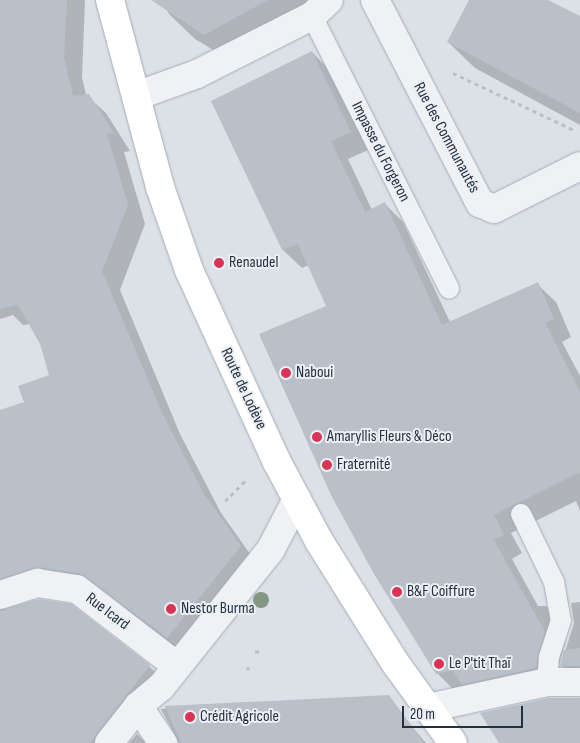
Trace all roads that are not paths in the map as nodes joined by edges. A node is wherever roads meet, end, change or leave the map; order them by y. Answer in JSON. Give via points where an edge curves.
{"nodes":[{"id":1,"x":110,"y":0,"type":"edge"},
{"id":2,"x":375,"y":0,"type":"edge"},
{"id":3,"x":321,"y":8,"type":"edge"},
{"id":4,"x":136,"y":96,"type":"junction"},
{"id":5,"x":580,"y":166,"type":"edge"},
{"id":6,"x":449,"y":288,"type":"dead end"},
{"id":7,"x":297,"y":499,"type":"junction"},
{"id":8,"x":521,"y":514,"type":"dead end"},
{"id":9,"x":0,"y":595,"type":"edge"},
{"id":10,"x":177,"y":666,"type":"junction"},
{"id":11,"x":547,"y":682,"type":"junction"},
{"id":12,"x":580,"y":682,"type":"edge"},
{"id":13,"x":138,"y":706,"type":"junction"},
{"id":14,"x":428,"y":708,"type":"junction"},
{"id":15,"x":109,"y":743,"type":"edge"},
{"id":16,"x":163,"y":743,"type":"edge"},
{"id":17,"x":452,"y":743,"type":"edge"}],
"edges":[{"from":1,"to":4,"type":"street","name":"Route de Lodève"},
{"from":2,"to":5,"type":"street","name":"Rue des Communautés","via":[[480,203],[494,209]]},
{"from":3,"to":4,"type":"street","via":[[197,74]]},
{"from":3,"to":6,"type":"lane","name":"Impasse du Forgeron"},
{"from":4,"to":7,"type":"street","name":"Route de Lodève","via":[[160,187],[189,270]]},
{"from":7,"to":10,"type":"street","via":[[271,549]]},
{"from":7,"to":14,"type":"street","name":"Route de Lodève","via":[[319,541]]},
{"from":8,"to":11,"type":"lane","via":[[554,582],[561,620],[549,658]]},
{"from":9,"to":10,"type":"street","name":"Rue Icard","via":[[38,583],[77,589]]},
{"from":10,"to":13,"type":"street"},
{"from":11,"to":12,"type":"street"},
{"from":11,"to":14,"type":"street"},
{"from":13,"to":15,"type":"street"},
{"from":13,"to":16,"type":"street"},
{"from":14,"to":17,"type":"street","name":"Route de Lodève"}]}
